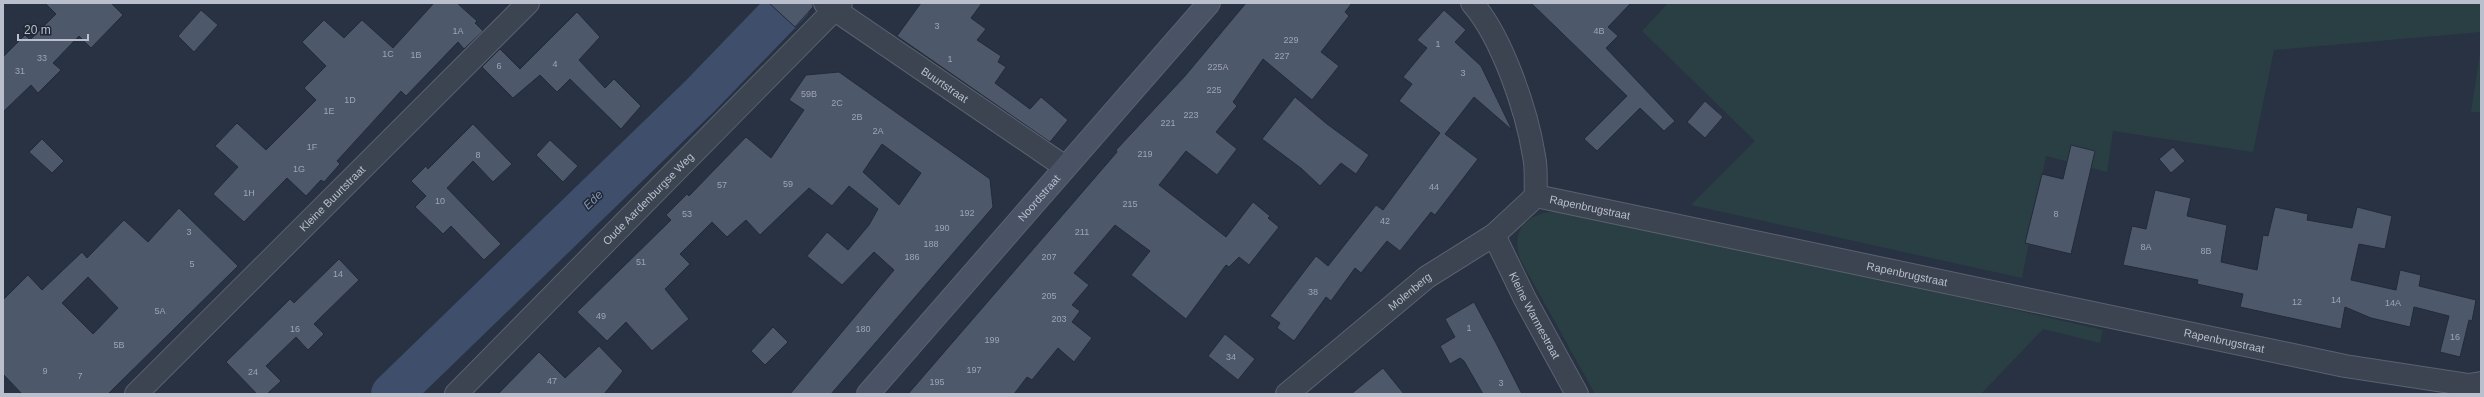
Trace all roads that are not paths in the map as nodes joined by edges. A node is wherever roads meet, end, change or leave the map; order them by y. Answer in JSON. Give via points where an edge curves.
{"nodes":[{"id":1,"x":528,"y":3,"type":"edge"},
{"id":2,"x":1209,"y":3,"type":"edge"},
{"id":3,"x":1472,"y":3,"type":"edge"},
{"id":4,"x":834,"y":5,"type":"edge"},
{"id":5,"x":1065,"y":167,"type":"junction"},
{"id":6,"x":1536,"y":196,"type":"junction"},
{"id":7,"x":1494,"y":235,"type":"junction"},
{"id":8,"x":2476,"y":385,"type":"edge"},
{"id":9,"x":136,"y":394,"type":"edge"},
{"id":10,"x":456,"y":394,"type":"edge"},
{"id":11,"x":868,"y":394,"type":"edge"},
{"id":12,"x":1287,"y":394,"type":"edge"},
{"id":13,"x":1577,"y":394,"type":"edge"}],
"edges":[{"from":1,"to":9,"type":"street","name":"Kleine Buurtstraat"},
{"from":2,"to":5,"type":"street","name":"Noordstraat"},
{"from":3,"to":6,"type":"street","name":"Rapenbrugstraat","via":[[1500,50],[1518,95],[1535,156]]},
{"from":4,"to":5,"type":"street","name":"Buurtstraat"},
{"from":4,"to":10,"type":"street","name":"Oude Aardenburgse Weg"},
{"from":5,"to":11,"type":"street","name":"Noordstraat"},
{"from":6,"to":7,"type":"street","name":"Molenberg"},
{"from":6,"to":8,"type":"street","name":"Rapenbrugstraat","via":[[2345,366]]},
{"from":7,"to":12,"type":"street","name":"Molenberg","via":[[1427,277]]},
{"from":7,"to":13,"type":"street","name":"Kleine Warmestraat","via":[[1525,299]]}]}
